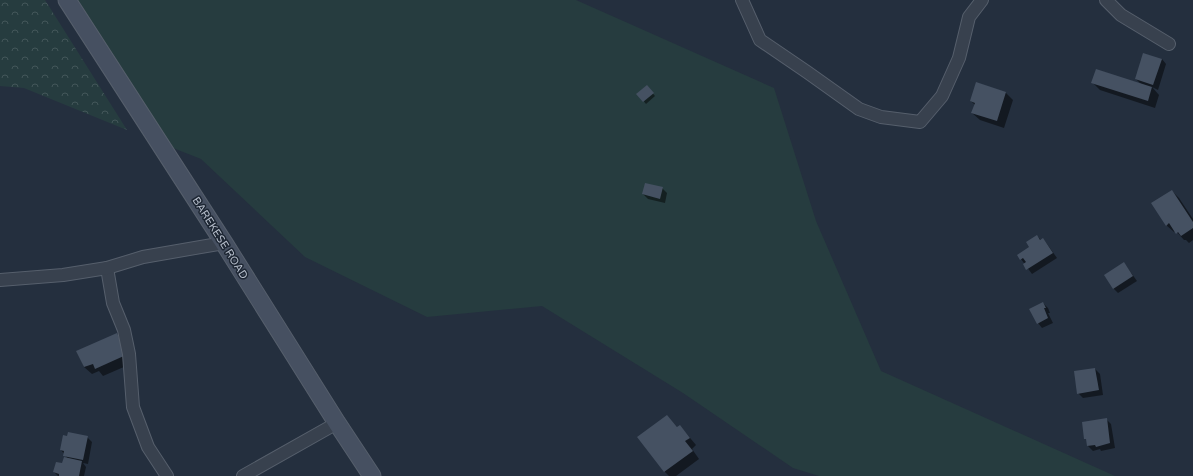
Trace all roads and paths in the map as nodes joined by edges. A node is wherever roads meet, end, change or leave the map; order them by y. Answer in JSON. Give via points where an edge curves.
{"nodes":[{"id":1,"x":67,"y":0,"type":"edge"},
{"id":2,"x":742,"y":0,"type":"edge"},
{"id":3,"x":982,"y":0,"type":"edge"},
{"id":4,"x":1106,"y":0,"type":"edge"},
{"id":5,"x":1169,"y":44,"type":"dead end"},
{"id":6,"x":224,"y":243,"type":"junction"},
{"id":7,"x":106,"y":268,"type":"junction"},
{"id":8,"x":0,"y":280,"type":"edge"},
{"id":9,"x":337,"y":423,"type":"junction"},
{"id":10,"x":167,"y":476,"type":"edge"},
{"id":11,"x":243,"y":476,"type":"edge"},
{"id":12,"x":372,"y":476,"type":"edge"}],
"edges":[{"from":1,"to":6,"type":"main road","name":"BAREKESE ROAD"},
{"from":2,"to":3,"type":"street","via":[[760,40],[859,109],[881,117],[920,122],[942,96],[959,58],[969,17]]},
{"from":4,"to":5,"type":"street","via":[[1121,15]]},
{"from":6,"to":7,"type":"street","via":[[143,257]]},
{"from":6,"to":9,"type":"main road","name":"BAREKESE ROAD"},
{"from":7,"to":8,"type":"street","via":[[63,275]]},
{"from":7,"to":10,"type":"street","via":[[113,303],[124,330],[129,354],[133,406],[148,446]]},
{"from":9,"to":11,"type":"street"},
{"from":9,"to":12,"type":"main road","name":"BAREKESE ROAD"}]}
